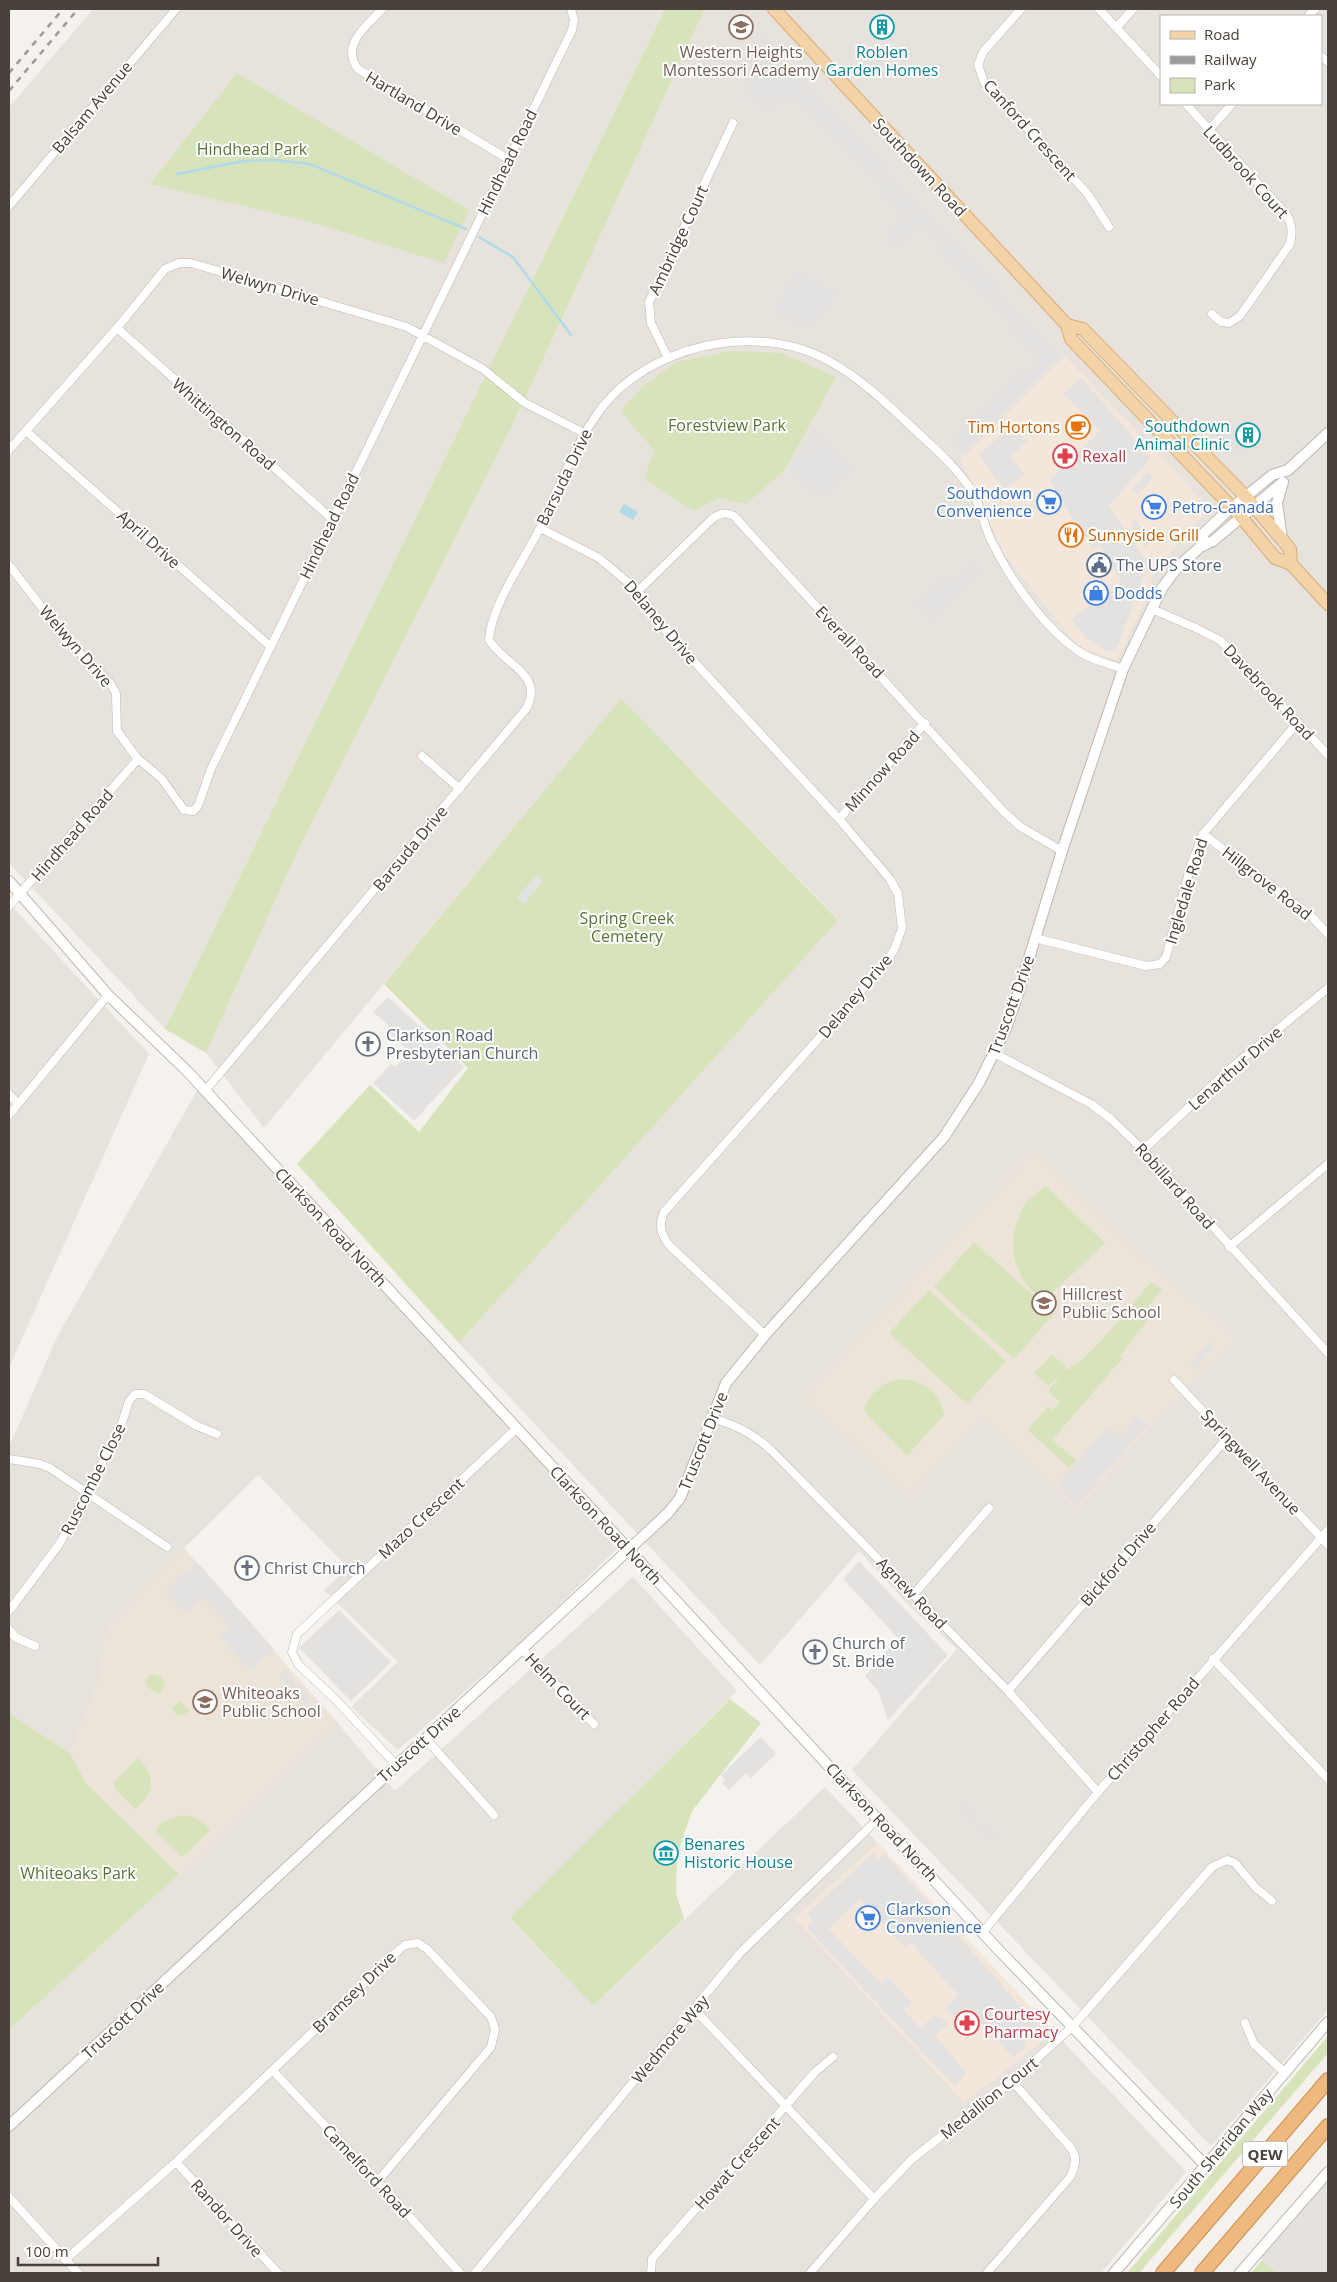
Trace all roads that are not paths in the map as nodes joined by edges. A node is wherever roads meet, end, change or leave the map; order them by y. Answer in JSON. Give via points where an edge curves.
{"nodes":[{"id":1,"x":176,"y":9,"type":"edge"},
{"id":2,"x":382,"y":9,"type":"edge"},
{"id":3,"x":571,"y":9,"type":"edge"},
{"id":4,"x":774,"y":9,"type":"edge"},
{"id":5,"x":1021,"y":9,"type":"edge"},
{"id":6,"x":1099,"y":9,"type":"edge"},
{"id":7,"x":1133,"y":9,"type":"edge"},
{"id":8,"x":1117,"y":27,"type":"junction"},
{"id":9,"x":1160,"y":75,"type":"edge"},
{"id":10,"x":1187,"y":105,"type":"edge"},
{"id":11,"x":1231,"y":105,"type":"edge"},
{"id":12,"x":734,"y":124,"type":"dead end"},
{"id":13,"x":1210,"y":130,"type":"junction"},
{"id":14,"x":508,"y":159,"type":"junction"},
{"id":15,"x":9,"y":206,"type":"edge"},
{"id":16,"x":1110,"y":226,"type":"dead end"},
{"id":17,"x":1212,"y":314,"type":"dead end"},
{"id":18,"x":1067,"y":325,"type":"junction"},
{"id":19,"x":117,"y":328,"type":"junction"},
{"id":20,"x":424,"y":335,"type":"junction"},
{"id":21,"x":668,"y":358,"type":"junction"},
{"id":22,"x":26,"y":431,"type":"junction"},
{"id":23,"x":584,"y":433,"type":"junction"},
{"id":24,"x":1328,"y":433,"type":"edge"},
{"id":25,"x":9,"y":450,"type":"edge"},
{"id":26,"x":1288,"y":470,"type":"junction"},
{"id":27,"x":1282,"y":483,"type":"junction"},
{"id":28,"x":1246,"y":497,"type":"junction"},
{"id":29,"x":1255,"y":507,"type":"junction"},
{"id":30,"x":1231,"y":508,"type":"junction"},
{"id":31,"x":1242,"y":518,"type":"junction"},
{"id":32,"x":332,"y":519,"type":"junction"},
{"id":33,"x":540,"y":528,"type":"junction"},
{"id":34,"x":1282,"y":540,"type":"junction"},
{"id":35,"x":1200,"y":547,"type":"junction"},
{"id":36,"x":1291,"y":564,"type":"junction"},
{"id":37,"x":9,"y":565,"type":"edge"},
{"id":38,"x":638,"y":591,"type":"junction"},
{"id":39,"x":1328,"y":604,"type":"edge"},
{"id":40,"x":1152,"y":609,"type":"junction"},
{"id":41,"x":271,"y":647,"type":"junction"},
{"id":42,"x":1123,"y":668,"type":"junction"},
{"id":43,"x":1298,"y":722,"type":"junction"},
{"id":44,"x":925,"y":723,"type":"junction"},
{"id":45,"x":1328,"y":755,"type":"edge"},
{"id":46,"x":422,"y":756,"type":"dead end"},
{"id":47,"x":138,"y":759,"type":"junction"},
{"id":48,"x":460,"y":788,"type":"junction"},
{"id":49,"x":839,"y":819,"type":"junction"},
{"id":50,"x":1203,"y":834,"type":"junction"},
{"id":51,"x":1062,"y":851,"type":"junction"},
{"id":52,"x":9,"y":882,"type":"edge"},
{"id":53,"x":21,"y":894,"type":"junction"},
{"id":54,"x":9,"y":906,"type":"edge"},
{"id":55,"x":1328,"y":934,"type":"edge"},
{"id":56,"x":1035,"y":938,"type":"junction"},
{"id":57,"x":1328,"y":988,"type":"edge"},
{"id":58,"x":108,"y":995,"type":"junction"},
{"id":59,"x":994,"y":1053,"type":"junction"},
{"id":60,"x":206,"y":1091,"type":"junction"},
{"id":61,"x":9,"y":1094,"type":"edge"},
{"id":62,"x":17,"y":1103,"type":"junction"},
{"id":63,"x":9,"y":1115,"type":"edge"},
{"id":64,"x":1143,"y":1150,"type":"junction"},
{"id":65,"x":1328,"y":1164,"type":"edge"},
{"id":66,"x":1229,"y":1247,"type":"junction"},
{"id":67,"x":765,"y":1335,"type":"junction"},
{"id":68,"x":1326,"y":1348,"type":"edge"},
{"id":69,"x":1174,"y":1380,"type":"dead end"},
{"id":70,"x":710,"y":1417,"type":"junction"},
{"id":71,"x":517,"y":1428,"type":"junction"},
{"id":72,"x":216,"y":1434,"type":"dead end"},
{"id":73,"x":1227,"y":1438,"type":"junction"},
{"id":74,"x":9,"y":1459,"type":"edge"},
{"id":75,"x":88,"y":1492,"type":"junction"},
{"id":76,"x":989,"y":1508,"type":"dead end"},
{"id":77,"x":1328,"y":1530,"type":"edge"},
{"id":78,"x":1322,"y":1538,"type":"junction"},
{"id":79,"x":1328,"y":1545,"type":"edge"},
{"id":80,"x":167,"y":1547,"type":"dead end"},
{"id":81,"x":628,"y":1550,"type":"junction"},
{"id":82,"x":914,"y":1594,"type":"junction"},
{"id":83,"x":9,"y":1611,"type":"edge"},
{"id":84,"x":9,"y":1629,"type":"edge"},
{"id":85,"x":35,"y":1646,"type":"dead end"},
{"id":86,"x":522,"y":1649,"type":"junction"},
{"id":87,"x":1213,"y":1659,"type":"junction"},
{"id":88,"x":1008,"y":1691,"type":"junction"},
{"id":89,"x":594,"y":1724,"type":"dead end"},
{"id":90,"x":426,"y":1739,"type":"junction"},
{"id":91,"x":396,"y":1765,"type":"junction"},
{"id":92,"x":1328,"y":1779,"type":"edge"},
{"id":93,"x":1098,"y":1792,"type":"junction"},
{"id":94,"x":494,"y":1815,"type":"dead end"},
{"id":95,"x":879,"y":1818,"type":"junction"},
{"id":96,"x":1272,"y":1902,"type":"dead end"},
{"id":97,"x":983,"y":1932,"type":"junction"},
{"id":98,"x":695,"y":2010,"type":"junction"},
{"id":99,"x":1328,"y":2022,"type":"edge"},
{"id":100,"x":1245,"y":2023,"type":"dead end"},
{"id":101,"x":1073,"y":2026,"type":"junction"},
{"id":102,"x":832,"y":2058,"type":"dead end"},
{"id":103,"x":273,"y":2071,"type":"junction"},
{"id":104,"x":1284,"y":2072,"type":"junction"},
{"id":105,"x":1328,"y":2080,"type":"edge"},
{"id":106,"x":1012,"y":2081,"type":"junction"},
{"id":107,"x":787,"y":2107,"type":"junction"},
{"id":108,"x":9,"y":2126,"type":"edge"},
{"id":109,"x":1328,"y":2126,"type":"edge"},
{"id":110,"x":176,"y":2162,"type":"junction"},
{"id":111,"x":1206,"y":2166,"type":"junction"},
{"id":112,"x":1328,"y":2172,"type":"edge"},
{"id":113,"x":378,"y":2181,"type":"junction"},
{"id":114,"x":9,"y":2197,"type":"edge"},
{"id":115,"x":874,"y":2199,"type":"junction"},
{"id":116,"x":65,"y":2260,"type":"junction"},
{"id":117,"x":78,"y":2273,"type":"edge"},
{"id":118,"x":278,"y":2273,"type":"edge"},
{"id":119,"x":460,"y":2273,"type":"edge"},
{"id":120,"x":475,"y":2273,"type":"edge"},
{"id":121,"x":651,"y":2273,"type":"edge"},
{"id":122,"x":810,"y":2273,"type":"edge"},
{"id":123,"x":987,"y":2273,"type":"edge"},
{"id":124,"x":1114,"y":2273,"type":"edge"},
{"id":125,"x":1163,"y":2273,"type":"edge"},
{"id":126,"x":1202,"y":2273,"type":"edge"},
{"id":127,"x":1240,"y":2273,"type":"edge"}],
"edges":[{"from":1,"to":15,"type":"street","name":"Balsam Avenue"},
{"from":2,"to":14,"type":"street","name":"Hartland Drive","via":[[352,44],[350,52],[358,69]]},
{"from":3,"to":14,"type":"street","name":"Hindhead Road","via":[[572,30]]},
{"from":4,"to":18,"type":"main road","name":"Southdown Road"},
{"from":5,"to":16,"type":"street","name":"Canford Crescent","via":[[983,52],[978,65],[984,82],[1087,193]]},
{"from":6,"to":8,"type":"street"},
{"from":7,"to":8,"type":"street"},
{"from":8,"to":9,"type":"street"},
{"from":10,"to":13,"type":"street","name":"Ludbrook Court"},
{"from":11,"to":13,"type":"street"},
{"from":12,"to":21,"type":"street","name":"Ambridge Court","via":[[649,302],[651,323]]},
{"from":13,"to":17,"type":"street","name":"Ludbrook Court","via":[[1286,214],[1293,234],[1290,244],[1240,316],[1228,323],[1221,322]]},
{"from":14,"to":20,"type":"street","name":"Hindhead Road"},
{"from":18,"to":28,"type":"main road","name":"Southdown Road","via":[[1083,329]]},
{"from":18,"to":30,"type":"main road","name":"Southdown Road","via":[[1071,339]]},
{"from":19,"to":20,"type":"street","name":"Welwyn Drive","via":[[164,269],[179,263],[191,263],[407,327]]},
{"from":19,"to":22,"type":"street","name":"Welwyn Drive"},
{"from":19,"to":32,"type":"street","name":"Whittington Road"},
{"from":20,"to":23,"type":"street","name":"Welwyn Drive","via":[[484,369],[525,403]]},
{"from":20,"to":32,"type":"street","name":"Hindhead Road"},
{"from":21,"to":23,"type":"street","name":"Barsuda Drive","via":[[624,385],[604,405]]},
{"from":21,"to":42,"type":"street","name":"Barsuda Drive","via":[[705,346],[767,342],[797,347],[848,371],[956,469],[973,493],[991,542],[1003,563],[1053,629],[1083,654]]},
{"from":22,"to":25,"type":"street","name":"Welwyn Drive"},
{"from":22,"to":41,"type":"street","name":"April Drive"},
{"from":23,"to":33,"type":"street","name":"Barsuda Drive"},
{"from":24,"to":26,"type":"street","name":"Truscott Drive"},
{"from":26,"to":27,"type":"street","name":"Truscott Drive"},
{"from":26,"to":28,"type":"street","name":"Truscott Drive","via":[[1272,475]]},
{"from":27,"to":29,"type":"street","name":"Truscott Drive"},
{"from":27,"to":34,"type":"street","via":[[1277,503]]},
{"from":28,"to":29,"type":"main road","name":"Southdown Road"},
{"from":28,"to":30,"type":"street","name":"Truscott Drive"},
{"from":29,"to":31,"type":"street","name":"Truscott Drive"},
{"from":29,"to":34,"type":"main road","name":"Southdown Road"},
{"from":30,"to":31,"type":"main road","name":"Southdown Road"},
{"from":30,"to":35,"type":"street","name":"Truscott Drive","via":[[1204,533]]},
{"from":31,"to":35,"type":"street","name":"Truscott Drive"},
{"from":31,"to":36,"type":"main road","name":"Southdown Road","via":[[1276,558]]},
{"from":32,"to":41,"type":"street","name":"Hindhead Road"},
{"from":33,"to":38,"type":"street","name":"Delaney Drive","via":[[599,558]]},
{"from":33,"to":48,"type":"street","name":"Barsuda Drive","via":[[492,621],[489,640],[530,680],[533,690],[531,701]]},
{"from":34,"to":36,"type":"main road","name":"Southdown Road","via":[[1290,549]]},
{"from":35,"to":40,"type":"street","name":"Truscott Drive","via":[[1177,568]]},
{"from":36,"to":39,"type":"main road","name":"Southdown Road"},
{"from":37,"to":47,"type":"street","name":"Welwyn Drive","via":[[67,640],[111,684],[116,694],[117,731]]},
{"from":38,"to":44,"type":"street","name":"Everall Road","via":[[713,518],[727,513],[734,516]]},
{"from":38,"to":49,"type":"street","name":"Delaney Drive","via":[[666,631]]},
{"from":40,"to":42,"type":"street","name":"Truscott Drive"},
{"from":40,"to":43,"type":"street","name":"Davebrook Road","via":[[1221,641]]},
{"from":41,"to":47,"type":"street","name":"Hindhead Road","via":[[193,811],[184,810],[161,778]]},
{"from":42,"to":51,"type":"street","name":"Truscott Drive"},
{"from":43,"to":45,"type":"street","name":"Davebrook Road"},
{"from":43,"to":50,"type":"street","name":"Ingledale Road"},
{"from":44,"to":49,"type":"street","name":"Minnow Road"},
{"from":44,"to":51,"type":"street","name":"Everall Road","via":[[1021,827]]},
{"from":46,"to":48,"type":"street"},
{"from":47,"to":53,"type":"street","name":"Hindhead Road"},
{"from":48,"to":60,"type":"street","name":"Barsuda Drive"},
{"from":49,"to":67,"type":"street","name":"Delaney Drive","via":[[890,879],[898,894],[902,928],[894,950],[660,1220],[662,1237],[666,1242]]},
{"from":50,"to":55,"type":"street","name":"Hillgrove Road","via":[[1312,916]]},
{"from":50,"to":56,"type":"street","name":"Ingledale Road","via":[[1191,865],[1166,957],[1160,964],[1146,966]]},
{"from":51,"to":56,"type":"street","name":"Truscott Drive"},
{"from":52,"to":53,"type":"street","name":"Clarkson Road North"},
{"from":53,"to":54,"type":"street","name":"Hindhead Road"},
{"from":53,"to":58,"type":"street","name":"Clarkson Road North"},
{"from":56,"to":59,"type":"street","name":"Truscott Drive","via":[[1017,997]]},
{"from":57,"to":64,"type":"street","name":"Lenarthur Drive","via":[[1231,1068]]},
{"from":58,"to":60,"type":"street","name":"Clarkson Road North"},
{"from":58,"to":62,"type":"street"},
{"from":59,"to":64,"type":"street","name":"Robillard Road","via":[[1091,1104]]},
{"from":59,"to":67,"type":"street","name":"Truscott Drive","via":[[944,1137]]},
{"from":60,"to":71,"type":"street","name":"Clarkson Road North"},
{"from":61,"to":62,"type":"street"},
{"from":62,"to":63,"type":"street"},
{"from":64,"to":66,"type":"street","name":"Robillard Road"},
{"from":65,"to":66,"type":"street"},
{"from":66,"to":68,"type":"street","name":"Robillard Road"},
{"from":67,"to":70,"type":"street","name":"Truscott Drive","via":[[726,1383]]},
{"from":69,"to":73,"type":"street","name":"Springwell Avenue"},
{"from":70,"to":81,"type":"street","name":"Truscott Drive","via":[[680,1498]]},
{"from":70,"to":82,"type":"street","name":"Agnew Road","via":[[754,1435]]},
{"from":71,"to":81,"type":"street","name":"Clarkson Road North"},
{"from":71,"to":91,"type":"street","name":"Mazo Crescent","via":[[297,1634],[293,1642],[292,1652],[298,1664]]},
{"from":72,"to":75,"type":"street","name":"Ruscombe Close","via":[[144,1394],[135,1394]]},
{"from":73,"to":78,"type":"street","name":"Springwell Avenue"},
{"from":73,"to":88,"type":"street","name":"Bickford Drive"},
{"from":74,"to":75,"type":"street","via":[[40,1464]]},
{"from":75,"to":80,"type":"street"},
{"from":75,"to":83,"type":"street","name":"Ruscombe Close","via":[[60,1543]]},
{"from":76,"to":82,"type":"street"},
{"from":77,"to":78,"type":"street","name":"Christopher Road"},
{"from":78,"to":79,"type":"street","name":"Springwell Avenue"},
{"from":78,"to":87,"type":"street","name":"Christopher Road"},
{"from":81,"to":86,"type":"street","name":"Truscott Drive"},
{"from":81,"to":95,"type":"street","name":"Clarkson Road North"},
{"from":82,"to":88,"type":"street","name":"Agnew Road"},
{"from":84,"to":85,"type":"street","via":[[15,1637]]},
{"from":86,"to":89,"type":"street","name":"Helm Court"},
{"from":86,"to":90,"type":"street","name":"Truscott Drive"},
{"from":87,"to":92,"type":"street"},
{"from":87,"to":93,"type":"street","name":"Christopher Road"},
{"from":88,"to":93,"type":"street","name":"Agnew Road"},
{"from":90,"to":91,"type":"street","name":"Truscott Drive"},
{"from":90,"to":94,"type":"street"},
{"from":91,"to":108,"type":"street","name":"Truscott Drive"},
{"from":93,"to":97,"type":"street","name":"Christopher Road"},
{"from":95,"to":97,"type":"street","name":"Clarkson Road North"},
{"from":95,"to":98,"type":"street","name":"Wedmore Way","via":[[740,1954]]},
{"from":96,"to":101,"type":"street","name":"Medallion Court","via":[[1235,1863],[1220,1862]]},
{"from":97,"to":101,"type":"street","name":"Clarkson Road North"},
{"from":98,"to":107,"type":"street"},
{"from":98,"to":120,"type":"street","name":"Wedmore Way"},
{"from":99,"to":104,"type":"street","name":"South Sheridan Way"},
{"from":100,"to":104,"type":"street","via":[[1254,2044]]},
{"from":101,"to":106,"type":"street","name":"Medallion Court"},
{"from":101,"to":111,"type":"street","name":"Clarkson Road North"},
{"from":102,"to":107,"type":"street","name":"Howat Crescent","via":[[815,2072]]},
{"from":103,"to":110,"type":"street","name":"Bramsey Drive"},
{"from":103,"to":113,"type":"street","name":"Camelford Road"},
{"from":103,"to":113,"type":"street","name":"Bramsey Drive","via":[[400,1948],[418,1942],[427,1949],[491,2018],[494,2037],[491,2047]]},
{"from":104,"to":111,"type":"street","name":"South Sheridan Way"},
{"from":105,"to":125,"type":"highway","number":"QEW"},
{"from":106,"to":115,"type":"street","name":"Medallion Court","via":[[912,2159]]},
{"from":106,"to":123,"type":"street","via":[[1071,2148],[1076,2164],[1071,2176]]},
{"from":107,"to":115,"type":"street"},
{"from":107,"to":121,"type":"street","name":"Howat Crescent","via":[[652,2259]]},
{"from":109,"to":126,"type":"highway","number":"QEW"},
{"from":110,"to":116,"type":"street","name":"Bramsey Drive"},
{"from":110,"to":118,"type":"street","name":"Randor Drive"},
{"from":111,"to":124,"type":"street","name":"South Sheridan Way"},
{"from":112,"to":127,"type":"street"},
{"from":113,"to":119,"type":"street","name":"Camelford Road"},
{"from":114,"to":116,"type":"street"},
{"from":115,"to":122,"type":"street","name":"Medallion Court"},
{"from":116,"to":117,"type":"street"}]}
